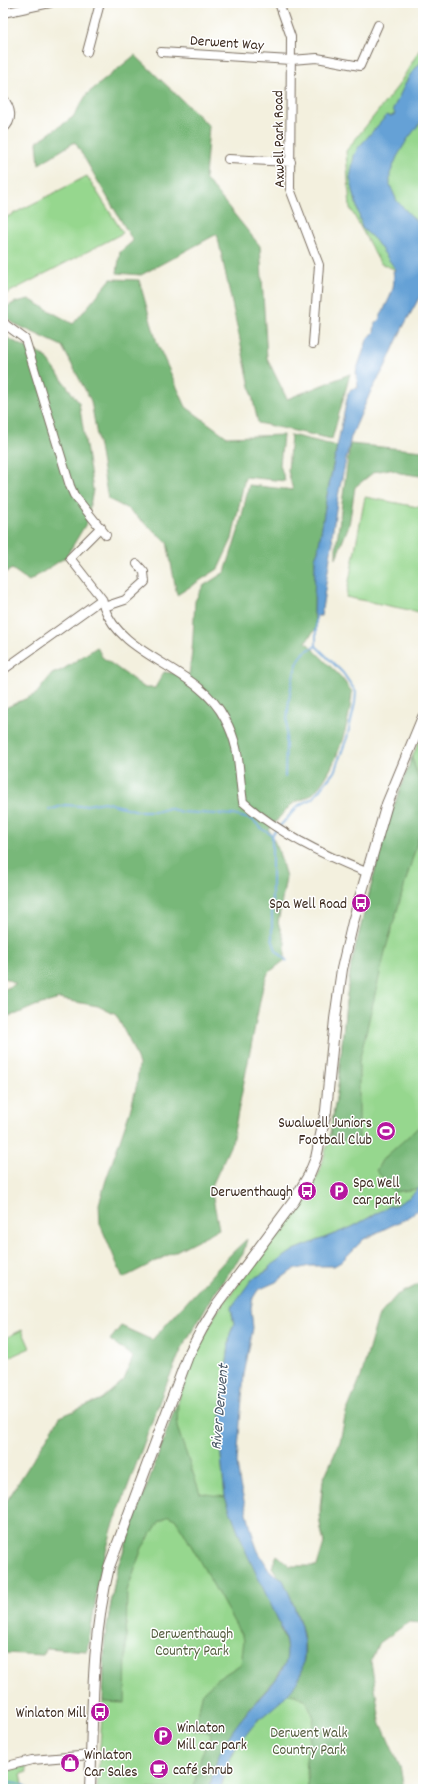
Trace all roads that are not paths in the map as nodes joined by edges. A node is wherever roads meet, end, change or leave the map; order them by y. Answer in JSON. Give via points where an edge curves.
{"nodes":[{"id":1,"x":50,"y":3,"type":"edge"},
{"id":2,"x":100,"y":3,"type":"edge"},
{"id":3,"x":279,"y":3,"type":"edge"},
{"id":4,"x":3,"y":13,"type":"edge"},
{"id":5,"x":378,"y":26,"type":"dead end"},
{"id":6,"x":87,"y":52,"type":"dead end"},
{"id":7,"x":161,"y":52,"type":"dead end"},
{"id":8,"x":291,"y":60,"type":"junction"},
{"id":9,"x":3,"y":98,"type":"edge"},
{"id":10,"x":3,"y":129,"type":"edge"},
{"id":11,"x":228,"y":159,"type":"dead end"},
{"id":12,"x":291,"y":162,"type":"junction"},
{"id":13,"x":3,"y":321,"type":"edge"},
{"id":14,"x":314,"y":344,"type":"dead end"},
{"id":15,"x":101,"y":527,"type":"junction"},
{"id":16,"x":106,"y":535,"type":"dead end"},
{"id":17,"x":137,"y":564,"type":"dead end"},
{"id":18,"x":103,"y":603,"type":"junction"},
{"id":19,"x":3,"y":670,"type":"edge"},
{"id":20,"x":423,"y":717,"type":"edge"},
{"id":21,"x":366,"y":872,"type":"junction"},
{"id":22,"x":91,"y":1755,"type":"junction"},
{"id":23,"x":3,"y":1767,"type":"edge"},
{"id":24,"x":90,"y":1789,"type":"edge"}],
"edges":[{"from":1,"to":4,"type":"street"},
{"from":2,"to":6,"type":"street"},
{"from":3,"to":8,"type":"street","name":"Axwell Park Road","via":[[291,37]]},
{"from":5,"to":8,"type":"street","name":"Derwent Way","via":[[360,66],[317,58]]},
{"from":7,"to":8,"type":"street","name":"Derwent Way"},
{"from":8,"to":12,"type":"street","name":"Axwell Park Road"},
{"from":9,"to":10,"type":"street","via":[[11,116]]},
{"from":11,"to":12,"type":"street"},
{"from":12,"to":14,"type":"street","name":"Axwell Park Road","via":[[290,189],[319,265]]},
{"from":13,"to":15,"type":"street","via":[[25,339],[70,486],[74,495]]},
{"from":15,"to":16,"type":"street"},
{"from":15,"to":18,"type":"street","via":[[70,558]]},
{"from":17,"to":18,"type":"street","via":[[144,572],[144,582],[125,600]]},
{"from":18,"to":19,"type":"street"},
{"from":18,"to":21,"type":"street","via":[[108,619],[121,635],[192,681],[211,698],[225,718],[236,741],[243,802],[288,833],[341,862]]},
{"from":20,"to":21,"type":"main road","via":[[387,804]]},
{"from":21,"to":22,"type":"main road","via":[[342,969],[326,1111],[316,1158],[294,1201],[234,1280],[198,1336],[188,1356],[109,1567],[95,1650]]},
{"from":22,"to":23,"type":"street","via":[[32,1760]]},
{"from":22,"to":24,"type":"main road"}]}
